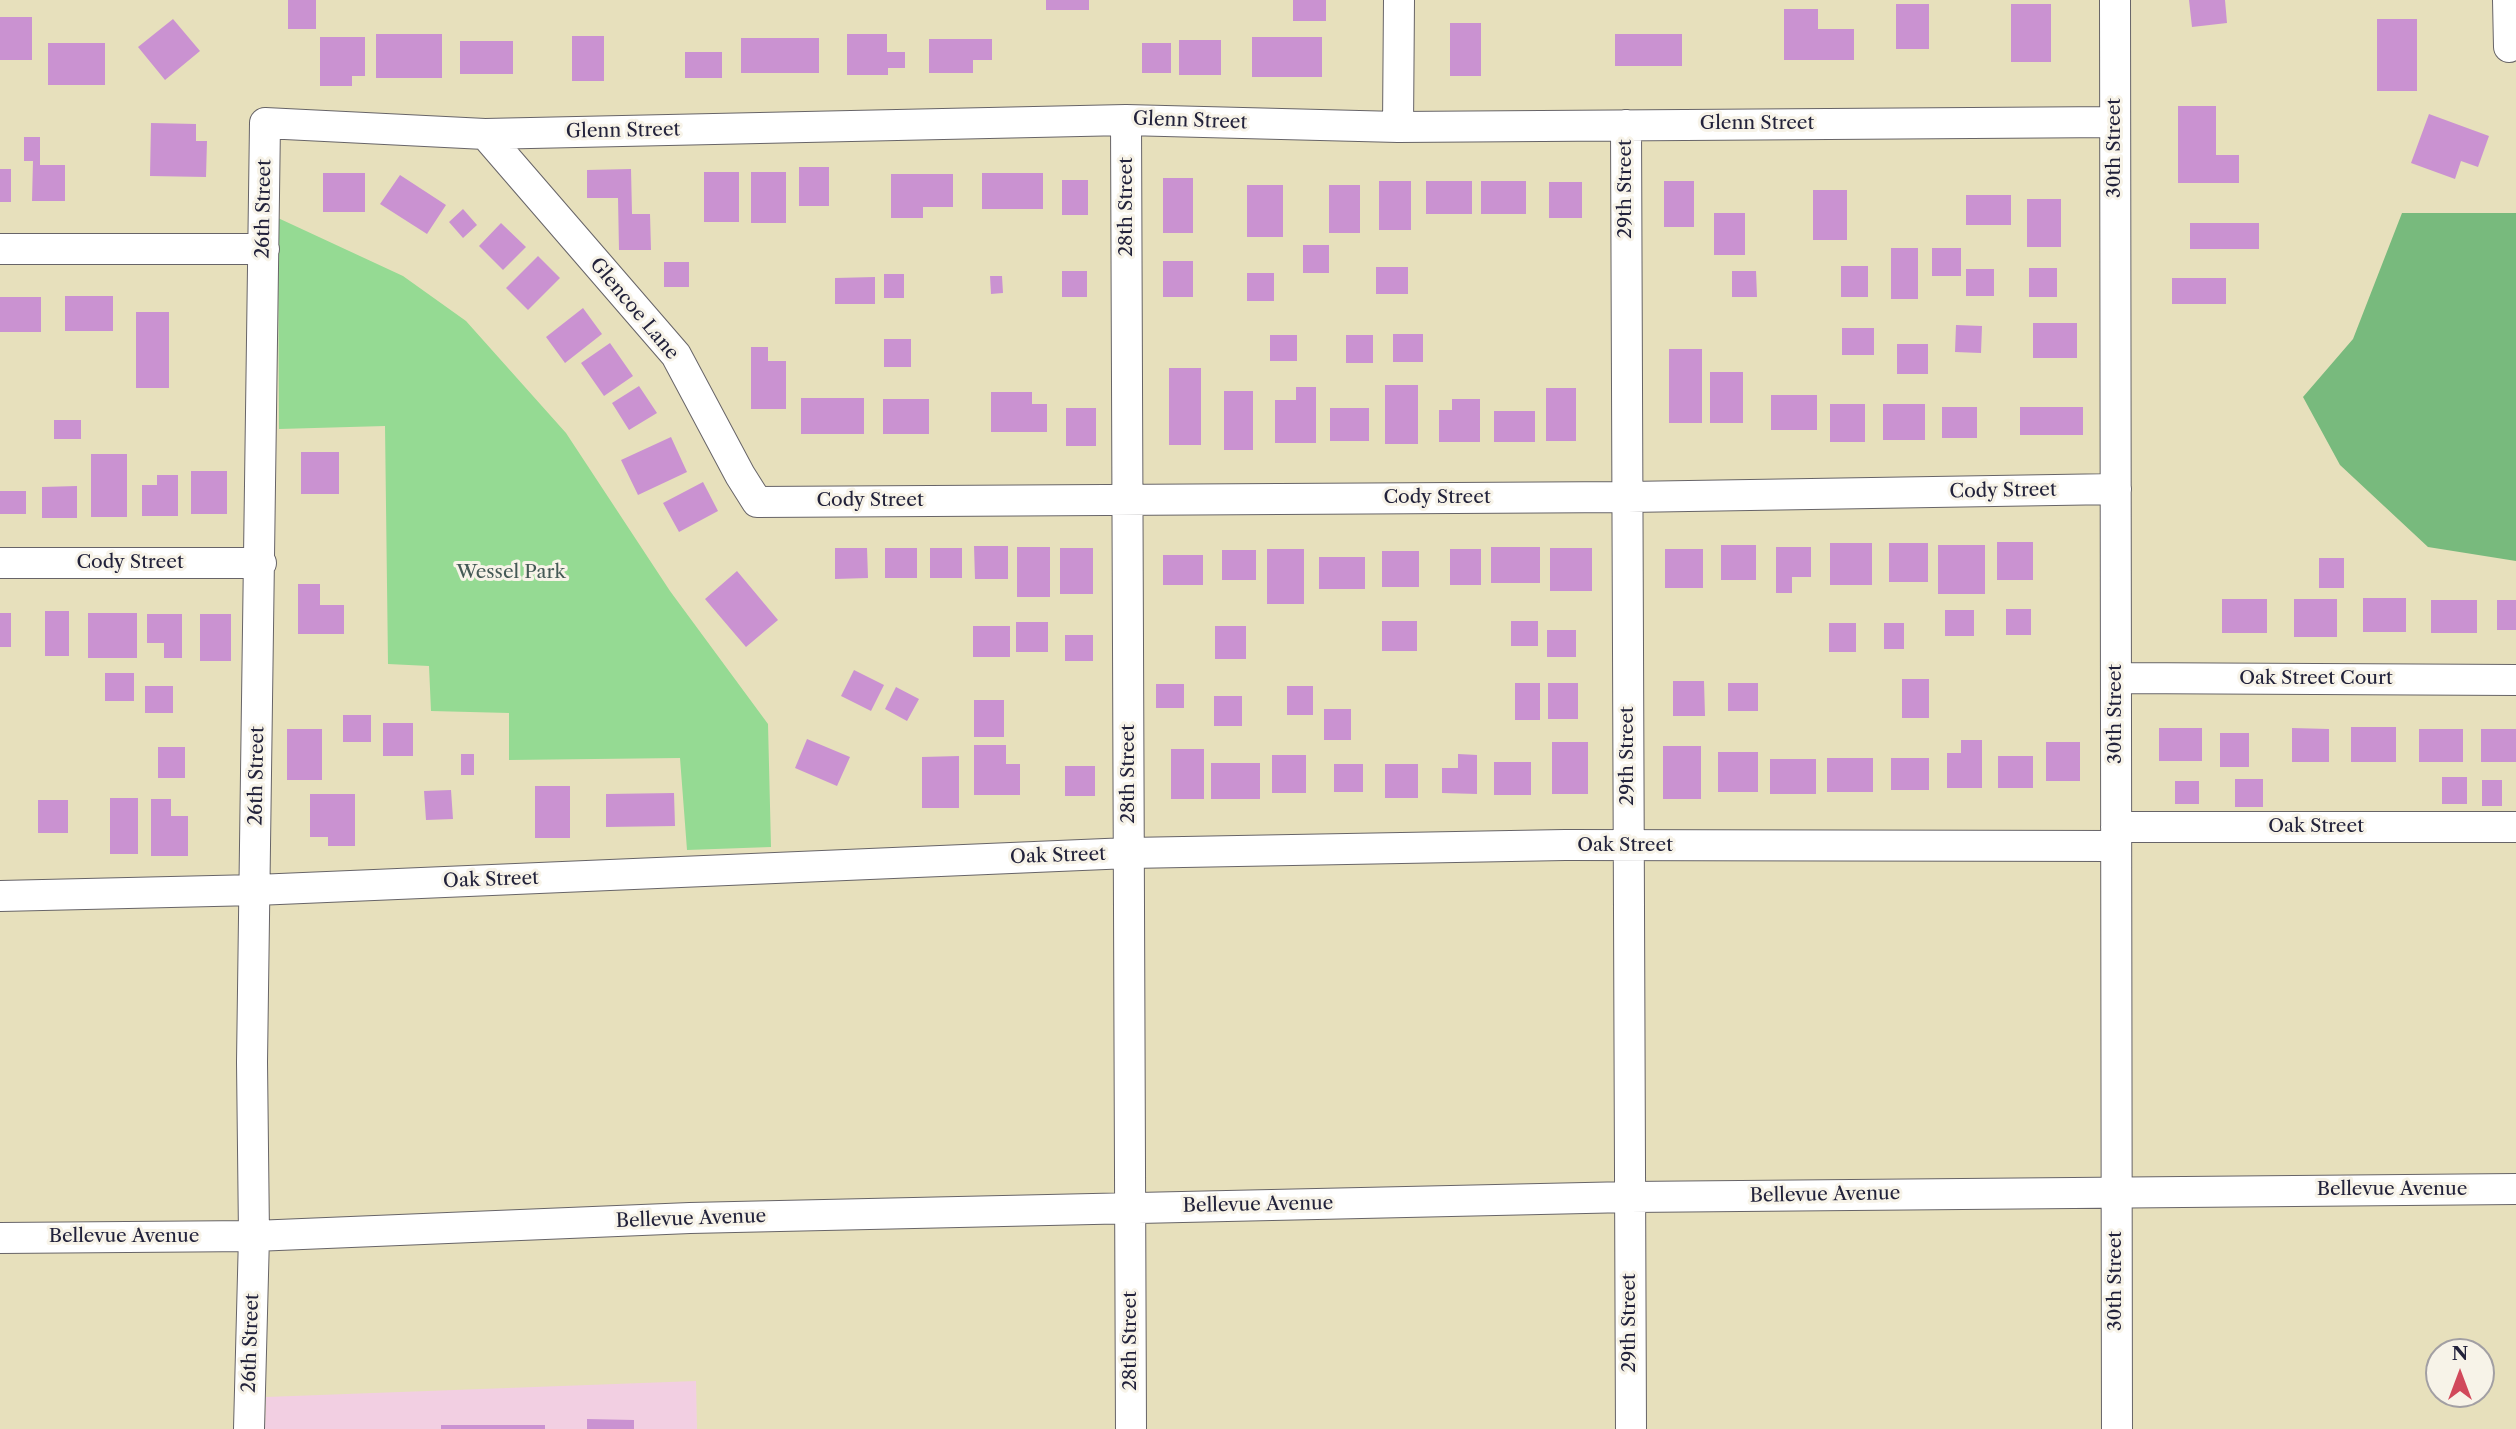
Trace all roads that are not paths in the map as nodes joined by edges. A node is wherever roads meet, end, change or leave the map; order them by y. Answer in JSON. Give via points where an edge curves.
{"nodes":[{"id":1,"x":1399,"y":0,"type":"edge"},
{"id":2,"x":2115,"y":0,"type":"edge"},
{"id":3,"x":2508,"y":0,"type":"edge"},
{"id":4,"x":2509,"y":47,"type":"dead end"},
{"id":5,"x":1126,"y":120,"type":"junction"},
{"id":6,"x":2115,"y":122,"type":"junction"},
{"id":7,"x":265,"y":123,"type":"joint"},
{"id":8,"x":1626,"y":125,"type":"junction"},
{"id":9,"x":1398,"y":127,"type":"junction"},
{"id":10,"x":485,"y":134,"type":"junction"},
{"id":11,"x":264,"y":248,"type":"junction"},
{"id":12,"x":0,"y":249,"type":"edge"},
{"id":13,"x":2116,"y":489,"type":"junction"},
{"id":14,"x":1628,"y":497,"type":"junction"},
{"id":15,"x":1128,"y":500,"type":"junction"},
{"id":16,"x":757,"y":502,"type":"joint"},
{"id":17,"x":0,"y":563,"type":"edge"},
{"id":18,"x":261,"y":563,"type":"junction"},
{"id":19,"x":2116,"y":678,"type":"junction"},
{"id":20,"x":2516,"y":680,"type":"edge"},
{"id":21,"x":2516,"y":827,"type":"edge"},
{"id":22,"x":2116,"y":836,"type":"junction"},
{"id":23,"x":1628,"y":846,"type":"junction"},
{"id":24,"x":1129,"y":853,"type":"junction"},
{"id":25,"x":256,"y":890,"type":"junction"},
{"id":26,"x":0,"y":896,"type":"edge"},
{"id":27,"x":2516,"y":1189,"type":"edge"},
{"id":28,"x":2116,"y":1192,"type":"junction"},
{"id":29,"x":1630,"y":1197,"type":"junction"},
{"id":30,"x":1130,"y":1207,"type":"junction"},
{"id":31,"x":254,"y":1236,"type":"junction"},
{"id":32,"x":0,"y":1238,"type":"edge"},
{"id":33,"x":249,"y":1429,"type":"edge"},
{"id":34,"x":1131,"y":1429,"type":"edge"},
{"id":35,"x":1630,"y":1429,"type":"edge"},
{"id":36,"x":2117,"y":1429,"type":"edge"}],
"edges":[{"from":1,"to":9,"type":"street"},
{"from":2,"to":6,"type":"street","name":"30th Street"},
{"from":3,"to":4,"type":"street"},
{"from":5,"to":9,"type":"street","name":"Glenn Street"},
{"from":5,"to":10,"type":"street","name":"Glenn Street"},
{"from":5,"to":15,"type":"street","name":"28th Street"},
{"from":6,"to":8,"type":"street","name":"Glenn Street"},
{"from":6,"to":13,"type":"street","name":"30th Street"},
{"from":7,"to":10,"type":"street","name":"Glenn Street"},
{"from":7,"to":11,"type":"street","name":"26th Street"},
{"from":8,"to":9,"type":"street","name":"Glenn Street"},
{"from":8,"to":14,"type":"street","name":"29th Street"},
{"from":10,"to":16,"type":"street","name":"Glencoe Lane","via":[[676,355]]},
{"from":11,"to":12,"type":"street"},
{"from":11,"to":18,"type":"street","name":"26th Street"},
{"from":13,"to":14,"type":"street","name":"Cody Street"},
{"from":13,"to":19,"type":"street","name":"30th Street"},
{"from":14,"to":15,"type":"street","name":"Cody Street"},
{"from":14,"to":23,"type":"street","name":"29th Street"},
{"from":15,"to":16,"type":"street","name":"Cody Street"},
{"from":15,"to":24,"type":"street","name":"28th Street"},
{"from":17,"to":18,"type":"street","name":"Cody Street"},
{"from":18,"to":25,"type":"street","name":"26th Street"},
{"from":19,"to":20,"type":"street","name":"Oak Street Court"},
{"from":19,"to":22,"type":"street","name":"30th Street"},
{"from":21,"to":22,"type":"street","name":"Oak Street"},
{"from":22,"to":23,"type":"street","name":"Oak Street"},
{"from":22,"to":28,"type":"street","name":"30th Street"},
{"from":23,"to":24,"type":"street","name":"Oak Street"},
{"from":23,"to":29,"type":"street","name":"29th Street"},
{"from":24,"to":25,"type":"street","name":"Oak Street"},
{"from":24,"to":30,"type":"street","name":"28th Street"},
{"from":25,"to":26,"type":"street","name":"Oak Street"},
{"from":25,"to":31,"type":"street","name":"26th Street"},
{"from":27,"to":28,"type":"street","name":"Bellevue Avenue"},
{"from":28,"to":29,"type":"street","name":"Bellevue Avenue"},
{"from":28,"to":36,"type":"street","name":"30th Street"},
{"from":29,"to":30,"type":"street","name":"Bellevue Avenue"},
{"from":29,"to":35,"type":"street","name":"29th Street"},
{"from":30,"to":31,"type":"street","name":"Bellevue Avenue","via":[[690,1218]]},
{"from":30,"to":34,"type":"street","name":"28th Street"},
{"from":31,"to":32,"type":"street","name":"Bellevue Avenue"},
{"from":31,"to":33,"type":"street","name":"26th Street"}]}
